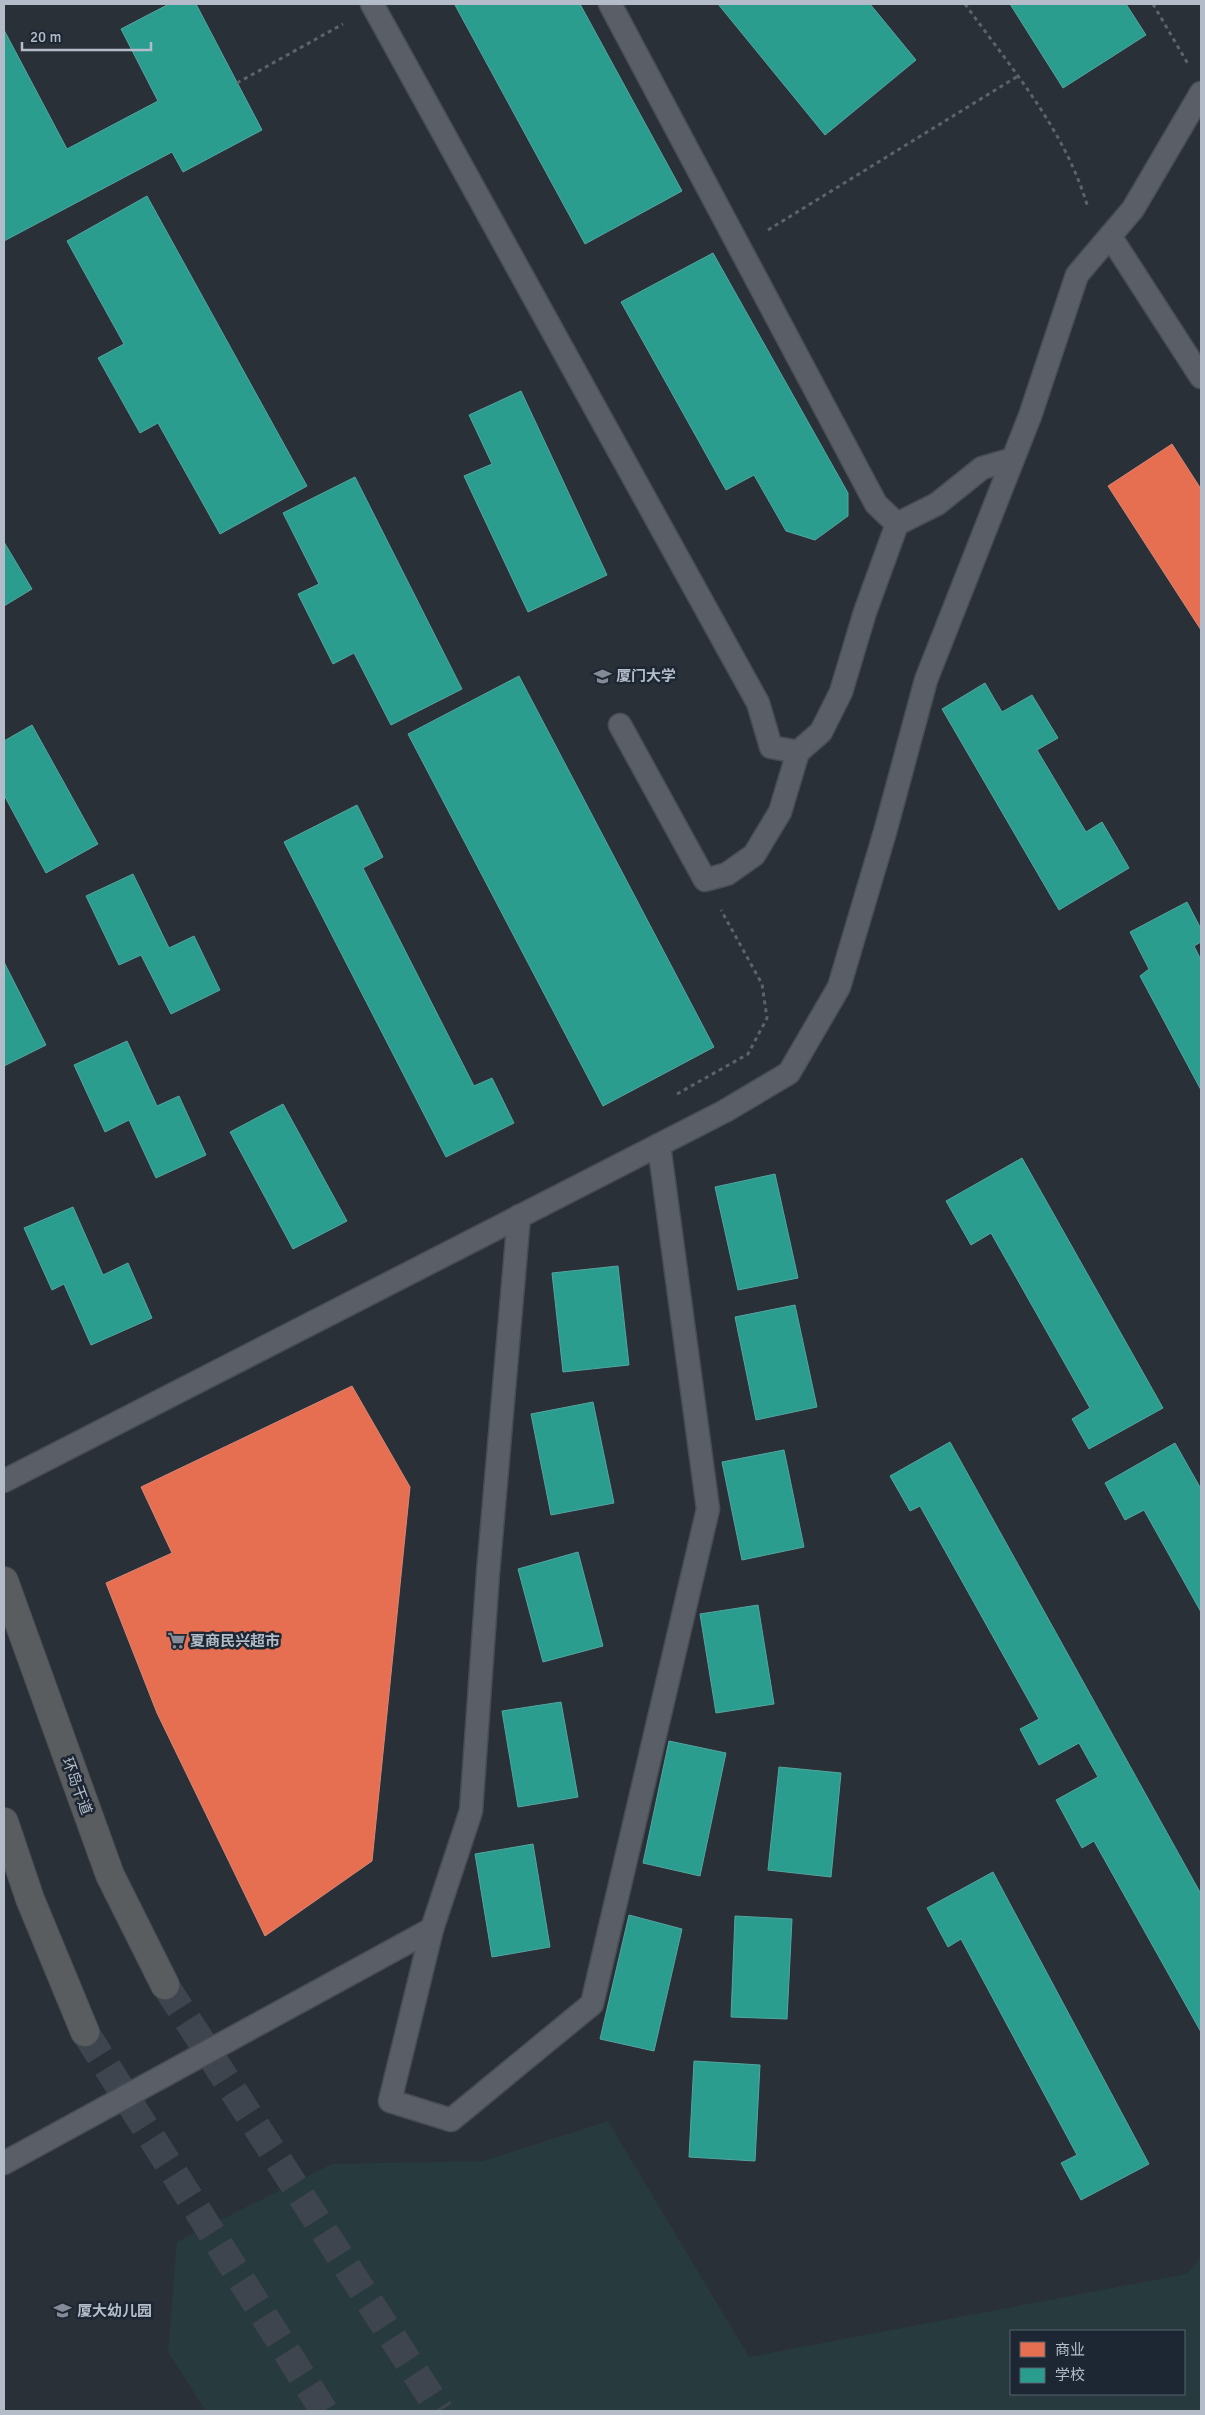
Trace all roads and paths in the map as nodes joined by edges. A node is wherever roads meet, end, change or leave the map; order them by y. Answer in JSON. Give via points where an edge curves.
{"nodes":[{"id":1,"x":610,"y":4,"type":"edge"},
{"id":2,"x":966,"y":4,"type":"edge"},
{"id":3,"x":1153,"y":4,"type":"edge"},
{"id":4,"x":373,"y":5,"type":"edge"},
{"id":5,"x":1192,"y":70,"type":"dead end"},
{"id":6,"x":1018,"y":76,"type":"junction"},
{"id":7,"x":237,"y":83,"type":"dead end"},
{"id":8,"x":1201,"y":93,"type":"edge"},
{"id":9,"x":1110,"y":236,"type":"junction"},
{"id":10,"x":739,"y":247,"type":"junction"},
{"id":11,"x":1201,"y":377,"type":"edge"},
{"id":12,"x":1013,"y":459,"type":"junction"},
{"id":13,"x":897,"y":524,"type":"junction"},
{"id":14,"x":620,"y":725,"type":"dead end"},
{"id":15,"x":798,"y":752,"type":"junction"},
{"id":16,"x":705,"y":880,"type":"junction"},
{"id":17,"x":672,"y":1097,"type":"dead end"},
{"id":18,"x":659,"y":1145,"type":"junction"},
{"id":19,"x":518,"y":1216,"type":"junction"},
{"id":20,"x":4,"y":1481,"type":"edge"},
{"id":21,"x":4,"y":1581,"type":"edge"},
{"id":22,"x":4,"y":1822,"type":"edge"},
{"id":23,"x":432,"y":1929,"type":"junction"},
{"id":24,"x":165,"y":1985,"type":"tunnel mouth"},
{"id":25,"x":85,"y":2032,"type":"tunnel mouth"},
{"id":26,"x":4,"y":2163,"type":"edge"}],
"edges":[{"from":1,"to":10,"type":"lane"},
{"from":2,"to":6,"type":"path"},
{"from":3,"to":5,"type":"path"},
{"from":4,"to":7,"type":"path"},
{"from":4,"to":15,"type":"lane","via":[[758,703],[771,747]]},
{"from":6,"to":9,"type":"path","via":[[1079,177],[1088,209]]},
{"from":6,"to":10,"type":"path"},
{"from":8,"to":9,"type":"lane","via":[[1133,209]]},
{"from":9,"to":11,"type":"lane"},
{"from":9,"to":12,"type":"lane","via":[[1078,275]]},
{"from":10,"to":13,"type":"lane","via":[[876,504]]},
{"from":12,"to":13,"type":"lane","via":[[982,468],[937,504]]},
{"from":12,"to":18,"type":"lane","via":[[926,680],[839,987],[789,1073]]},
{"from":13,"to":15,"type":"lane","via":[[841,692],[820,732]]},
{"from":14,"to":16,"type":"lane"},
{"from":15,"to":16,"type":"lane","via":[[780,812],[754,855],[727,874]]},
{"from":16,"to":17,"type":"path","via":[[762,984],[767,1018],[748,1054]]},
{"from":18,"to":19,"type":"lane"},
{"from":18,"to":23,"type":"lane","via":[[708,1508],[592,2004],[451,2120],[390,2101]]},
{"from":19,"to":20,"type":"lane"},
{"from":19,"to":23,"type":"lane","via":[[471,1811]]},
{"from":21,"to":24,"type":"highway","name":"环岛干道","via":[[110,1876]]},
{"from":22,"to":25,"type":"highway","via":[[30,1899]]},
{"from":23,"to":26,"type":"lane"}]}
